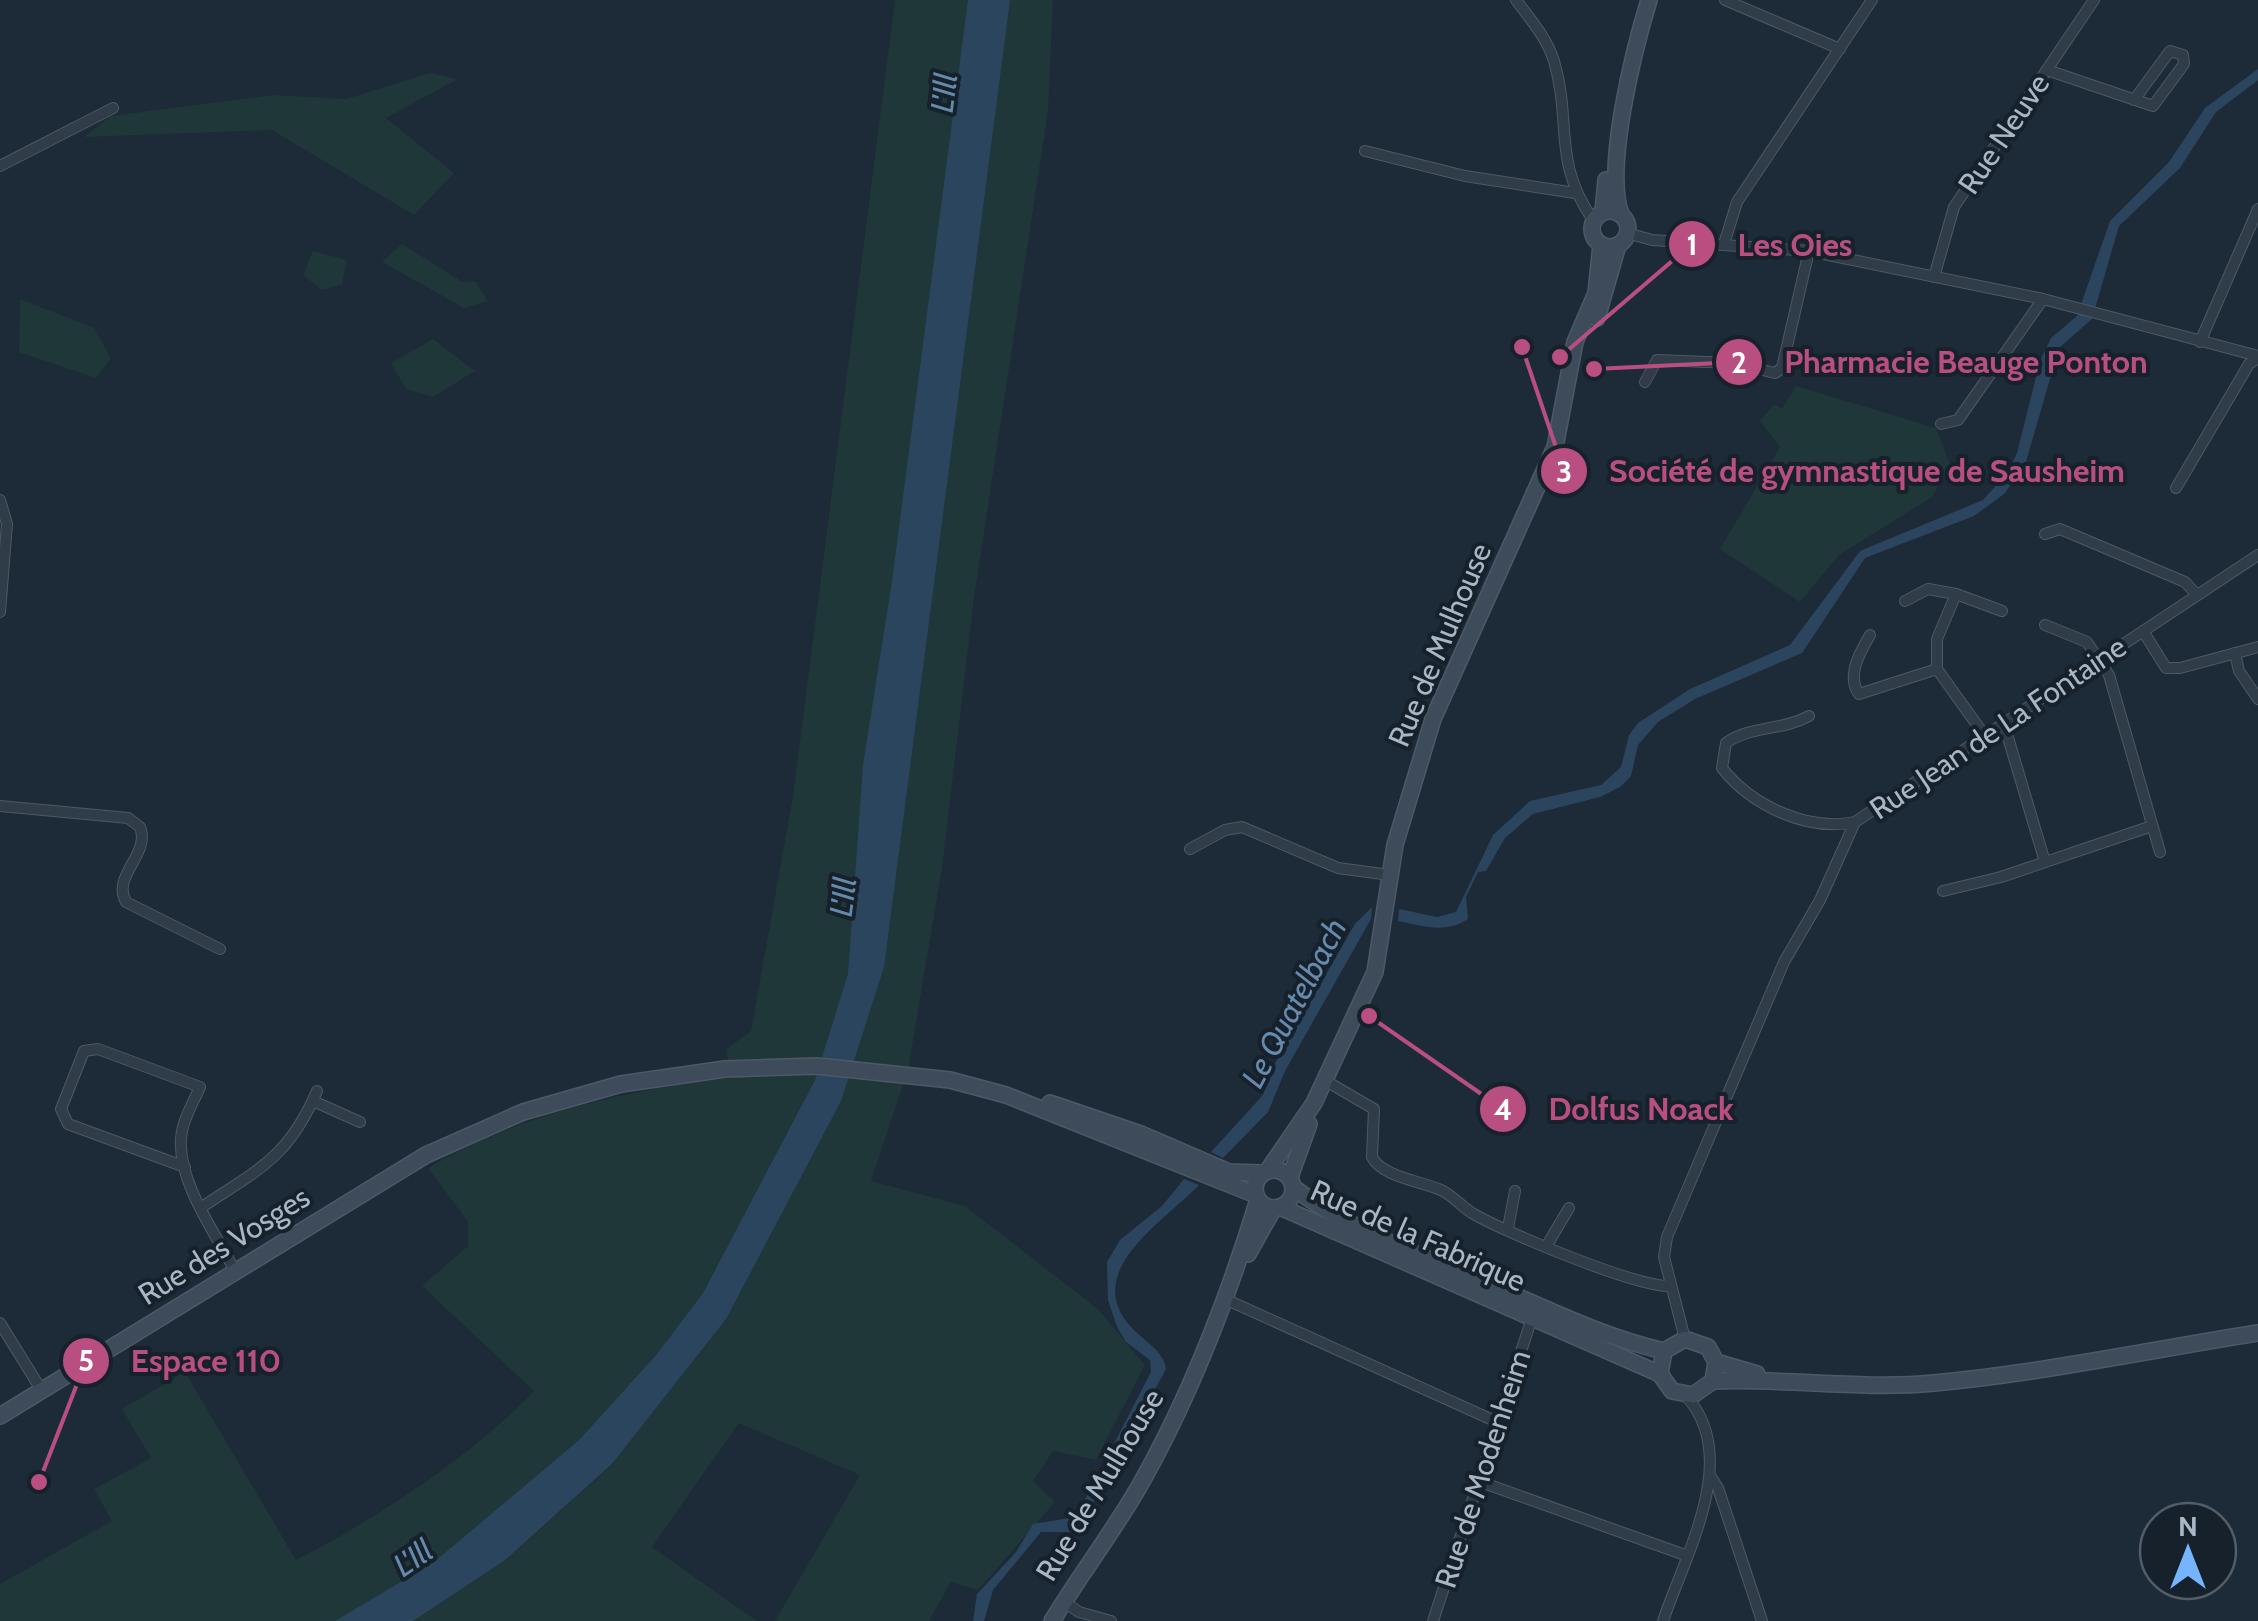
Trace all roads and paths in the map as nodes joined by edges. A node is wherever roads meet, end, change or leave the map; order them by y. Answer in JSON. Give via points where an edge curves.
{"nodes":[{"id":1,"x":1516,"y":0,"type":"edge"},
{"id":2,"x":1649,"y":0,"type":"edge"},
{"id":3,"x":1725,"y":0,"type":"edge"},
{"id":4,"x":1872,"y":0,"type":"edge"},
{"id":5,"x":2094,"y":0,"type":"edge"},
{"id":6,"x":1840,"y":49,"type":"junction"},
{"id":7,"x":2047,"y":70,"type":"junction"},
{"id":8,"x":1625,"y":93,"type":"junction"},
{"id":9,"x":2134,"y":100,"type":"junction"},
{"id":10,"x":113,"y":108,"type":"dead end"},
{"id":11,"x":1365,"y":151,"type":"dead end"},
{"id":12,"x":0,"y":166,"type":"edge"},
{"id":13,"x":1573,"y":187,"type":"junction"},
{"id":14,"x":2257,"y":212,"type":"edge"},
{"id":15,"x":1621,"y":214,"type":"junction"},
{"id":16,"x":1598,"y":216,"type":"junction"},
{"id":17,"x":1615,"y":241,"type":"junction"},
{"id":18,"x":1724,"y":244,"type":"junction"},
{"id":19,"x":1809,"y":252,"type":"junction"},
{"id":20,"x":1934,"y":277,"type":"junction"},
{"id":21,"x":2044,"y":299,"type":"junction"},
{"id":22,"x":2200,"y":342,"type":"junction"},
{"id":23,"x":2258,"y":357,"type":"edge"},
{"id":24,"x":1645,"y":382,"type":"dead end"},
{"id":25,"x":1941,"y":424,"type":"dead end"},
{"id":26,"x":2176,"y":488,"type":"dead end"},
{"id":27,"x":1,"y":504,"type":"edge"},
{"id":28,"x":2045,"y":534,"type":"dead end"},
{"id":29,"x":2258,"y":555,"type":"edge"},
{"id":30,"x":1956,"y":594,"type":"junction"},
{"id":31,"x":2197,"y":595,"type":"junction"},
{"id":32,"x":1905,"y":601,"type":"dead end"},
{"id":33,"x":2002,"y":611,"type":"dead end"},
{"id":34,"x":0,"y":612,"type":"edge"},
{"id":35,"x":2045,"y":625,"type":"dead end"},
{"id":36,"x":2143,"y":631,"type":"junction"},
{"id":37,"x":1870,"y":635,"type":"dead end"},
{"id":38,"x":2258,"y":647,"type":"edge"},
{"id":39,"x":2235,"y":653,"type":"junction"},
{"id":40,"x":2100,"y":660,"type":"junction"},
{"id":41,"x":1938,"y":669,"type":"junction"},
{"id":42,"x":2258,"y":699,"type":"edge"},
{"id":43,"x":1809,"y":716,"type":"dead end"},
{"id":44,"x":2004,"y":724,"type":"junction"},
{"id":45,"x":1985,"y":736,"type":"junction"},
{"id":46,"x":0,"y":806,"type":"edge"},
{"id":47,"x":1855,"y":822,"type":"junction"},
{"id":48,"x":2150,"y":827,"type":"junction"},
{"id":49,"x":1190,"y":849,"type":"dead end"},
{"id":50,"x":2160,"y":852,"type":"dead end"},
{"id":51,"x":2046,"y":862,"type":"junction"},
{"id":52,"x":1390,"y":875,"type":"junction"},
{"id":53,"x":1942,"y":891,"type":"dead end"},
{"id":54,"x":220,"y":949,"type":"dead end"},
{"id":55,"x":1326,"y":1081,"type":"junction"},
{"id":56,"x":1314,"y":1103,"type":"junction"},
{"id":57,"x":360,"y":1122,"type":"dead end"},
{"id":58,"x":181,"y":1147,"type":"junction"},
{"id":59,"x":170,"y":1161,"type":"junction"},
{"id":60,"x":186,"y":1166,"type":"junction"},
{"id":61,"x":1265,"y":1172,"type":"junction"},
{"id":62,"x":1216,"y":1173,"type":"junction"},
{"id":63,"x":1292,"y":1183,"type":"junction"},
{"id":64,"x":1516,"y":1191,"type":"dead end"},
{"id":65,"x":1257,"y":1198,"type":"junction"},
{"id":66,"x":202,"y":1207,"type":"junction"},
{"id":67,"x":1278,"y":1208,"type":"junction"},
{"id":68,"x":1569,"y":1208,"type":"dead end"},
{"id":69,"x":1508,"y":1228,"type":"junction"},
{"id":70,"x":1546,"y":1245,"type":"junction"},
{"id":71,"x":1239,"y":1265,"type":"junction"},
{"id":72,"x":235,"y":1271,"type":"junction"},
{"id":73,"x":1670,"y":1286,"type":"junction"},
{"id":74,"x":1225,"y":1299,"type":"junction"},
{"id":75,"x":1534,"y":1311,"type":"junction"},
{"id":76,"x":0,"y":1323,"type":"edge"},
{"id":77,"x":2258,"y":1334,"type":"edge"},
{"id":78,"x":1685,"y":1339,"type":"junction"},
{"id":79,"x":1664,"y":1351,"type":"junction"},
{"id":80,"x":1716,"y":1362,"type":"junction"},
{"id":81,"x":1660,"y":1374,"type":"junction"},
{"id":82,"x":1770,"y":1378,"type":"junction"},
{"id":83,"x":1713,"y":1381,"type":"junction"},
{"id":84,"x":42,"y":1391,"type":"junction"},
{"id":85,"x":1694,"y":1399,"type":"junction"},
{"id":86,"x":0,"y":1416,"type":"edge"},
{"id":87,"x":1498,"y":1422,"type":"junction"},
{"id":88,"x":1711,"y":1477,"type":"junction"},
{"id":89,"x":1478,"y":1482,"type":"junction"},
{"id":90,"x":1685,"y":1555,"type":"junction"},
{"id":91,"x":1064,"y":1602,"type":"junction"},
{"id":92,"x":1052,"y":1621,"type":"edge"},
{"id":93,"x":1111,"y":1621,"type":"edge"},
{"id":94,"x":1433,"y":1621,"type":"edge"},
{"id":95,"x":1663,"y":1621,"type":"edge"},
{"id":96,"x":1762,"y":1621,"type":"edge"}],
"edges":[{"from":1,"to":13,"type":"street","via":[[1546,40],[1554,63]]},
{"from":2,"to":8,"type":"main road"},
{"from":3,"to":6,"type":"street"},
{"from":4,"to":6,"type":"street"},
{"from":5,"to":7,"type":"street","name":"Rue Neuve"},
{"from":6,"to":18,"type":"street","via":[[1737,202]]},
{"from":7,"to":9,"type":"street"},
{"from":7,"to":20,"type":"street","name":"Rue Neuve","via":[[1954,207]]},
{"from":8,"to":15,"type":"main road","via":[[1614,186]]},
{"from":8,"to":16,"type":"main road"},
{"from":9,"to":9,"type":"street","via":[[2153,106],[2184,55],[2170,50]]},
{"from":10,"to":12,"type":"street"},
{"from":11,"to":13,"type":"street","via":[[1465,176]]},
{"from":13,"to":16,"type":"street"},
{"from":14,"to":22,"type":"street"},
{"from":15,"to":16,"type":"main road"},
{"from":15,"to":17,"type":"main road"},
{"from":16,"to":17,"type":"main road","via":[[1591,231]]},
{"from":17,"to":18,"type":"street"},
{"from":17,"to":52,"type":"main road","name":"Rue de Mulhouse","via":[[1575,342],[1554,447],[1536,496],[1433,719]]},
{"from":18,"to":19,"type":"street"},
{"from":19,"to":20,"type":"street"},
{"from":19,"to":24,"type":"street","via":[[1782,368],[1658,360]]},
{"from":20,"to":21,"type":"street"},
{"from":21,"to":22,"type":"street"},
{"from":21,"to":25,"type":"street","via":[[1958,420]]},
{"from":22,"to":23,"type":"street"},
{"from":23,"to":26,"type":"street"},
{"from":27,"to":34,"type":"street","via":[[7,524]]},
{"from":28,"to":31,"type":"street","via":[[2060,529],[2186,582]]},
{"from":29,"to":31,"type":"street","name":"Rue Jean de La Fontaine"},
{"from":30,"to":32,"type":"street","via":[[1928,589]]},
{"from":30,"to":33,"type":"street"},
{"from":30,"to":41,"type":"street","via":[[1937,639]]},
{"from":31,"to":36,"type":"street","name":"Rue Jean de La Fontaine"},
{"from":35,"to":40,"type":"street","via":[[2087,642]]},
{"from":36,"to":39,"type":"street","via":[[2166,668]]},
{"from":36,"to":40,"type":"street","name":"Rue Jean de La Fontaine"},
{"from":37,"to":41,"type":"street","via":[[1856,664],[1859,694]]},
{"from":38,"to":39,"type":"street"},
{"from":39,"to":42,"type":"street"},
{"from":40,"to":44,"type":"street","name":"Rue Jean de La Fontaine"},
{"from":40,"to":48,"type":"street","via":[[2110,675]]},
{"from":41,"to":45,"type":"street"},
{"from":43,"to":47,"type":"street","via":[[1738,734],[1726,743],[1722,768],[1780,813],[1820,823]]},
{"from":44,"to":45,"type":"street","name":"Rue Jean de La Fontaine"},
{"from":44,"to":51,"type":"street"},
{"from":45,"to":47,"type":"street","name":"Rue Jean de La Fontaine"},
{"from":46,"to":54,"type":"street","via":[[128,818],[144,840],[122,885],[126,902]]},
{"from":47,"to":73,"type":"street","name":"Rue Jean de La Fontaine","via":[[1784,962],[1686,1186],[1667,1237]]},
{"from":48,"to":50,"type":"street"},
{"from":48,"to":51,"type":"street"},
{"from":49,"to":52,"type":"street","via":[[1242,827],[1338,868]]},
{"from":51,"to":53,"type":"street"},
{"from":52,"to":55,"type":"main road","name":"Rue de Mulhouse","via":[[1370,984]]},
{"from":55,"to":56,"type":"main road","name":"Rue de Mulhouse"},
{"from":55,"to":69,"type":"street","via":[[1374,1110],[1374,1163],[1444,1191],[1473,1214]]},
{"from":56,"to":61,"type":"main road","name":"Rue de Mulhouse"},
{"from":56,"to":63,"type":"main road","name":"Rue de Mulhouse"},
{"from":57,"to":66,"type":"street","via":[[314,1096],[275,1159]]},
{"from":58,"to":59,"type":"street"},
{"from":58,"to":59,"type":"street","via":[[200,1087],[98,1049],[80,1056],[61,1109],[68,1124]]},
{"from":58,"to":60,"type":"street"},
{"from":59,"to":60,"type":"street"},
{"from":60,"to":66,"type":"street"},
{"from":61,"to":62,"type":"main road"},
{"from":61,"to":63,"type":"main road","via":[[1280,1170]]},
{"from":61,"to":65,"type":"main road","via":[[1256,1183]]},
{"from":62,"to":65,"type":"main road"},
{"from":62,"to":72,"type":"main road","name":"Rue des Vosges","via":[[1006,1095],[902,1073],[761,1066],[694,1072],[523,1112],[426,1155]]},
{"from":63,"to":67,"type":"main road","via":[[1290,1200]]},
{"from":63,"to":75,"type":"main road","name":"Rue de la Fabrique","via":[[1361,1228]]},
{"from":64,"to":69,"type":"street"},
{"from":65,"to":67,"type":"main road"},
{"from":65,"to":71,"type":"main road","name":"Rue de Mulhouse"},
{"from":66,"to":72,"type":"street"},
{"from":67,"to":71,"type":"main road","name":"Rue de Mulhouse"},
{"from":67,"to":75,"type":"main road","name":"Rue de la Fabrique"},
{"from":68,"to":70,"type":"street"},
{"from":69,"to":70,"type":"street"},
{"from":70,"to":73,"type":"street"},
{"from":71,"to":74,"type":"main road","name":"Rue de Mulhouse"},
{"from":72,"to":84,"type":"main road","name":"Rue des Vosges"},
{"from":73,"to":78,"type":"street","name":"Rue Jean de La Fontaine"},
{"from":74,"to":87,"type":"street"},
{"from":74,"to":91,"type":"main road","name":"Rue de Mulhouse","via":[[1169,1432]]},
{"from":75,"to":79,"type":"main road","name":"Rue de la Fabrique"},
{"from":75,"to":81,"type":"main road","name":"Rue de la Fabrique"},
{"from":75,"to":87,"type":"street","name":"Rue de Modenheim"},
{"from":76,"to":84,"type":"street"},
{"from":77,"to":82,"type":"main road","via":[[1932,1384]]},
{"from":78,"to":79,"type":"main road"},
{"from":78,"to":80,"type":"main road","via":[[1708,1347]]},
{"from":79,"to":81,"type":"main road"},
{"from":80,"to":82,"type":"main road"},
{"from":80,"to":83,"type":"main road"},
{"from":81,"to":85,"type":"main road","via":[[1672,1391]]},
{"from":82,"to":83,"type":"main road"},
{"from":83,"to":85,"type":"main road"},
{"from":84,"to":86,"type":"main road","name":"Rue des Vosges"},
{"from":85,"to":88,"type":"street"},
{"from":87,"to":89,"type":"street","name":"Rue de Modenheim"},
{"from":88,"to":90,"type":"street"},
{"from":88,"to":96,"type":"street"},
{"from":89,"to":90,"type":"street"},
{"from":89,"to":94,"type":"street","name":"Rue de Modenheim"},
{"from":90,"to":95,"type":"street"},
{"from":91,"to":92,"type":"main road","name":"Rue de Mulhouse"},
{"from":91,"to":93,"type":"street"}]}
